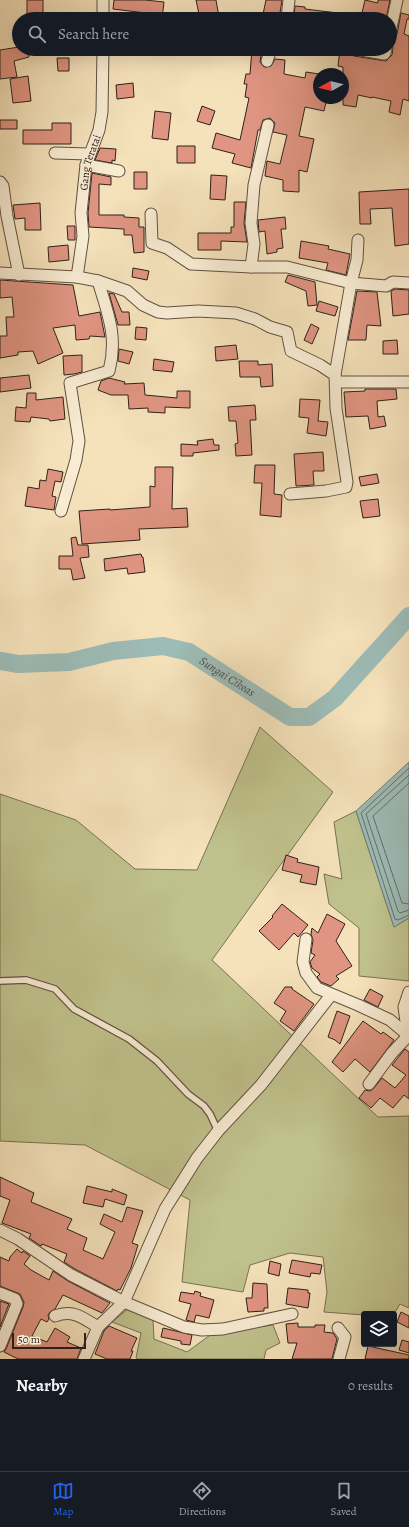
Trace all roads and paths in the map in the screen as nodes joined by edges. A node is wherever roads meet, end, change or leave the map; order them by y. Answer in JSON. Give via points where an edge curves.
{"nodes":[{"id":1,"x":103,"y":0,"type":"edge"},
{"id":2,"x":289,"y":0,"type":"edge"},
{"id":3,"x":397,"y":0,"type":"edge"},
{"id":4,"x":103,"y":12,"type":"edge"},
{"id":5,"x":288,"y":12,"type":"edge"},
{"id":6,"x":394,"y":12,"type":"edge"},
{"id":7,"x":103,"y":56,"type":"edge"},
{"id":8,"x":269,"y":56,"type":"edge"},
{"id":9,"x":267,"y":61,"type":"dead end"},
{"id":10,"x":268,"y":125,"type":"dead end"},
{"id":11,"x":55,"y":152,"type":"dead end"},
{"id":12,"x":87,"y":160,"type":"junction"},
{"id":13,"x":119,"y":171,"type":"dead end"},
{"id":14,"x":0,"y":182,"type":"edge"},
{"id":15,"x":151,"y":214,"type":"dead end"},
{"id":16,"x":358,"y":240,"type":"dead end"},
{"id":17,"x":251,"y":267,"type":"junction"},
{"id":18,"x":0,"y":273,"type":"edge"},
{"id":19,"x":20,"y":275,"type":"junction"},
{"id":20,"x":77,"y":277,"type":"junction"},
{"id":21,"x":98,"y":280,"type":"junction"},
{"id":22,"x":350,"y":283,"type":"junction"},
{"id":23,"x":409,"y":283,"type":"edge"},
{"id":24,"x":335,"y":378,"type":"junction"},
{"id":25,"x":409,"y":382,"type":"edge"},
{"id":26,"x":290,"y":494,"type":"dead end"},
{"id":27,"x":61,"y":511,"type":"dead end"},
{"id":28,"x":306,"y":939,"type":"dead end"},
{"id":29,"x":0,"y":981,"type":"edge"},
{"id":30,"x":409,"y":992,"type":"edge"},
{"id":31,"x":331,"y":995,"type":"junction"},
{"id":32,"x":409,"y":1036,"type":"edge"},
{"id":33,"x":369,"y":1084,"type":"dead end"},
{"id":34,"x":218,"y":1131,"type":"junction"},
{"id":35,"x":0,"y":1230,"type":"edge"},
{"id":36,"x":0,"y":1293,"type":"edge"},
{"id":37,"x":124,"y":1302,"type":"junction"},
{"id":38,"x":292,"y":1314,"type":"dead end"},
{"id":39,"x":55,"y":1316,"type":"dead end"},
{"id":40,"x":98,"y":1327,"type":"junction"},
{"id":41,"x":338,"y":1328,"type":"dead end"},
{"id":42,"x":0,"y":1346,"type":"edge"},
{"id":43,"x":84,"y":1359,"type":"edge"},
{"id":44,"x":339,"y":1359,"type":"edge"}],
"edges":[{"from":1,"to":4,"type":"street"},
{"from":2,"to":5,"type":"street"},
{"from":3,"to":6,"type":"street"},
{"from":7,"to":12,"type":"street","name":"Gang Teratai","via":[[102,112],[99,130]]},
{"from":8,"to":9,"type":"street"},
{"from":10,"to":17,"type":"street","via":[[254,185],[251,223],[254,244]]},
{"from":11,"to":12,"type":"street"},
{"from":12,"to":13,"type":"street"},
{"from":12,"to":20,"type":"street","name":"Gang Teratai","via":[[81,214],[83,236]]},
{"from":14,"to":19,"type":"street","via":[[3,186],[6,216]]},
{"from":15,"to":17,"type":"street","via":[[152,243],[167,248],[189,264]]},
{"from":16,"to":22,"type":"street","via":[[356,262]]},
{"from":17,"to":22,"type":"street","via":[[287,267]]},
{"from":18,"to":19,"type":"street"},
{"from":19,"to":20,"type":"street"},
{"from":20,"to":21,"type":"street"},
{"from":21,"to":24,"type":"street","via":[[127,291],[143,305],[161,313],[210,311],[236,313],[255,318],[270,327],[287,332],[291,351],[320,365]]},
{"from":21,"to":27,"type":"street","via":[[113,336],[112,360],[109,371],[70,383],[79,441]]},
{"from":22,"to":23,"type":"street","via":[[386,286],[393,282]]},
{"from":22,"to":24,"type":"street"},
{"from":24,"to":25,"type":"street"},
{"from":24,"to":26,"type":"street","via":[[336,408],[347,485],[326,491]]},
{"from":28,"to":31,"type":"street","via":[[303,962],[306,973],[317,988]]},
{"from":29,"to":34,"type":"lane","via":[[26,980],[55,989],[74,1008],[129,1039],[157,1061],[188,1094],[204,1106]]},
{"from":30,"to":32,"type":"street","via":[[404,1007]]},
{"from":31,"to":32,"type":"street","via":[[390,1020]]},
{"from":31,"to":34,"type":"street","via":[[261,1085]]},
{"from":32,"to":33,"type":"street","via":[[392,1053]]},
{"from":34,"to":37,"type":"street","via":[[197,1158],[165,1209]]},
{"from":35,"to":37,"type":"street","via":[[18,1239],[71,1275]]},
{"from":36,"to":42,"type":"street","via":[[15,1299],[17,1304]]},
{"from":37,"to":38,"type":"street","via":[[184,1327],[202,1330],[223,1329]]},
{"from":37,"to":40,"type":"street"},
{"from":39,"to":40,"type":"street","via":[[73,1313]]},
{"from":40,"to":43,"type":"street"},
{"from":41,"to":44,"type":"street","via":[[345,1337]]}]}
